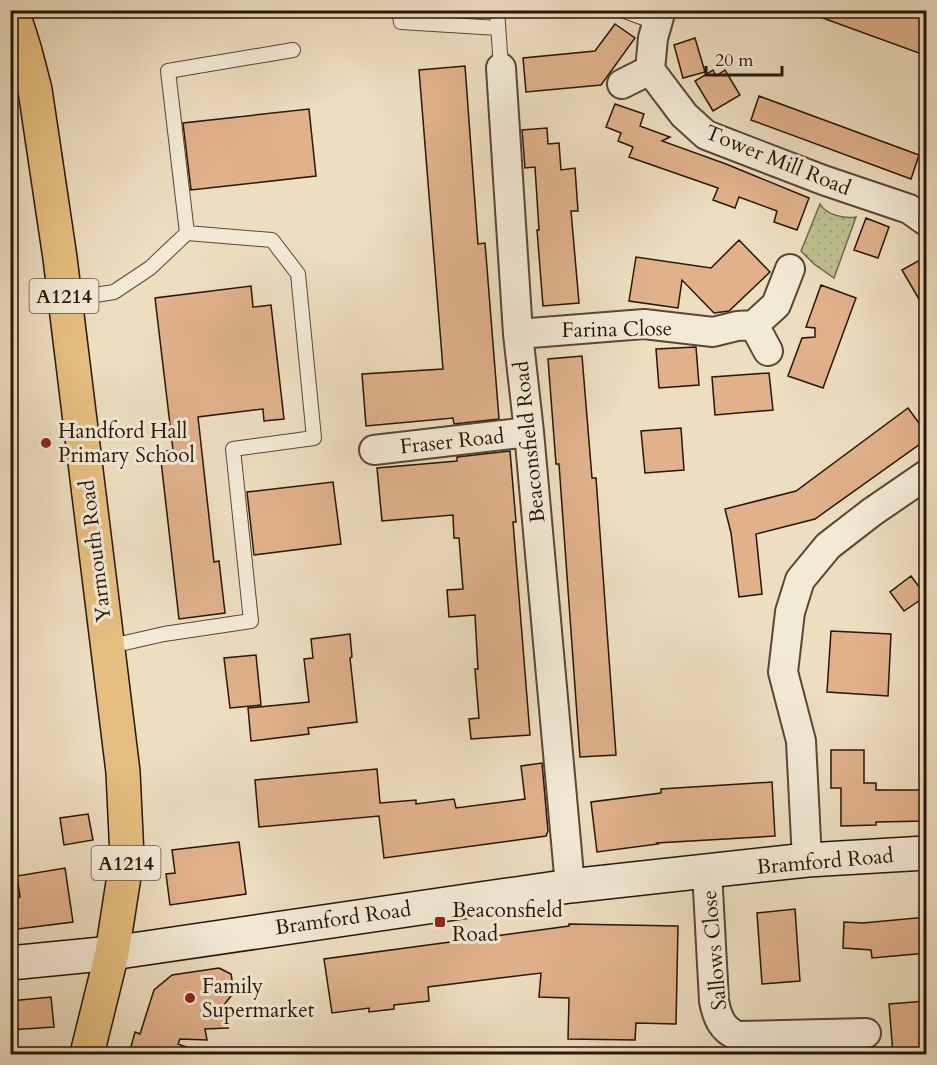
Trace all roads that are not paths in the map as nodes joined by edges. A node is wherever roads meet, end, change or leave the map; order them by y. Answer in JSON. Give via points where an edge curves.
{"nodes":[{"id":1,"x":399,"y":10,"type":"edge"},
{"id":2,"x":497,"y":10,"type":"edge"},
{"id":3,"x":622,"y":10,"type":"edge"},
{"id":4,"x":14,"y":11,"type":"edge"},
{"id":5,"x":658,"y":20,"type":"joint"},
{"id":6,"x":498,"y":28,"type":"junction"},
{"id":7,"x":293,"y":50,"type":"dead end"},
{"id":8,"x":501,"y":68,"type":"joint"},
{"id":9,"x":650,"y":70,"type":"junction"},
{"id":10,"x":622,"y":84,"type":"dead end"},
{"id":11,"x":927,"y":221,"type":"edge"},
{"id":12,"x":187,"y":233,"type":"junction"},
{"id":13,"x":790,"y":269,"type":"dead end"},
{"id":14,"x":64,"y":300,"type":"junction"},
{"id":15,"x":754,"y":325,"type":"junction"},
{"id":16,"x":518,"y":334,"type":"junction"},
{"id":17,"x":768,"y":351,"type":"dead end"},
{"id":18,"x":529,"y":432,"type":"junction"},
{"id":19,"x":374,"y":450,"type":"dead end"},
{"id":20,"x":923,"y":484,"type":"edge"},
{"id":21,"x":106,"y":647,"type":"junction"},
{"id":22,"x":927,"y":853,"type":"edge"},
{"id":23,"x":807,"y":860,"type":"junction"},
{"id":24,"x":707,"y":872,"type":"junction"},
{"id":25,"x":570,"y":886,"type":"junction"},
{"id":26,"x":112,"y":953,"type":"junction"},
{"id":27,"x":10,"y":963,"type":"edge"},
{"id":28,"x":866,"y":1033,"type":"dead end"},
{"id":29,"x":87,"y":1054,"type":"edge"}],
"edges":[{"from":1,"to":6,"type":"lane","via":[[401,22]]},
{"from":2,"to":6,"type":"lane"},
{"from":3,"to":5,"type":"lane"},
{"from":4,"to":14,"type":"main road","name":"Yarmouth Road","number":"A1214","via":[[35,90]]},
{"from":5,"to":9,"type":"street"},
{"from":6,"to":8,"type":"lane"},
{"from":7,"to":12,"type":"lane","via":[[168,71]]},
{"from":8,"to":16,"type":"street","name":"Beaconsfield Road"},
{"from":9,"to":10,"type":"street"},
{"from":9,"to":11,"type":"street","name":"Tower Mill Road","via":[[684,115],[706,135],[909,209]]},
{"from":12,"to":14,"type":"lane","via":[[150,268],[114,292]]},
{"from":12,"to":21,"type":"lane","via":[[272,240],[298,274],[314,438],[233,449],[251,621]]},
{"from":13,"to":15,"type":"street","via":[[776,305]]},
{"from":14,"to":21,"type":"main road","name":"Yarmouth Road","number":"A1214"},
{"from":15,"to":16,"type":"street","name":"Farina Close","via":[[712,332],[644,324]]},
{"from":15,"to":17,"type":"street"},
{"from":16,"to":18,"type":"street","name":"Beaconsfield Road"},
{"from":18,"to":19,"type":"street","name":"Fraser Road"},
{"from":18,"to":25,"type":"street","name":"Beaconsfield Road"},
{"from":20,"to":23,"type":"street","via":[[872,512],[828,546],[800,580],[789,612],[783,672],[801,741]]},
{"from":21,"to":26,"type":"main road","name":"Yarmouth Road","number":"A1214","via":[[123,772],[127,857]]},
{"from":22,"to":23,"type":"main road","name":"Bramford Road"},
{"from":23,"to":24,"type":"main road","name":"Bramford Road"},
{"from":24,"to":25,"type":"main road","name":"Bramford Road"},
{"from":24,"to":28,"type":"street","name":"Sallows Close","via":[[714,1001],[717,1015],[728,1031],[738,1036]]},
{"from":25,"to":26,"type":"main road","name":"Bramford Road"},
{"from":26,"to":27,"type":"main road","name":"Bramford Road"},
{"from":26,"to":29,"type":"main road","number":"A1214"}]}
